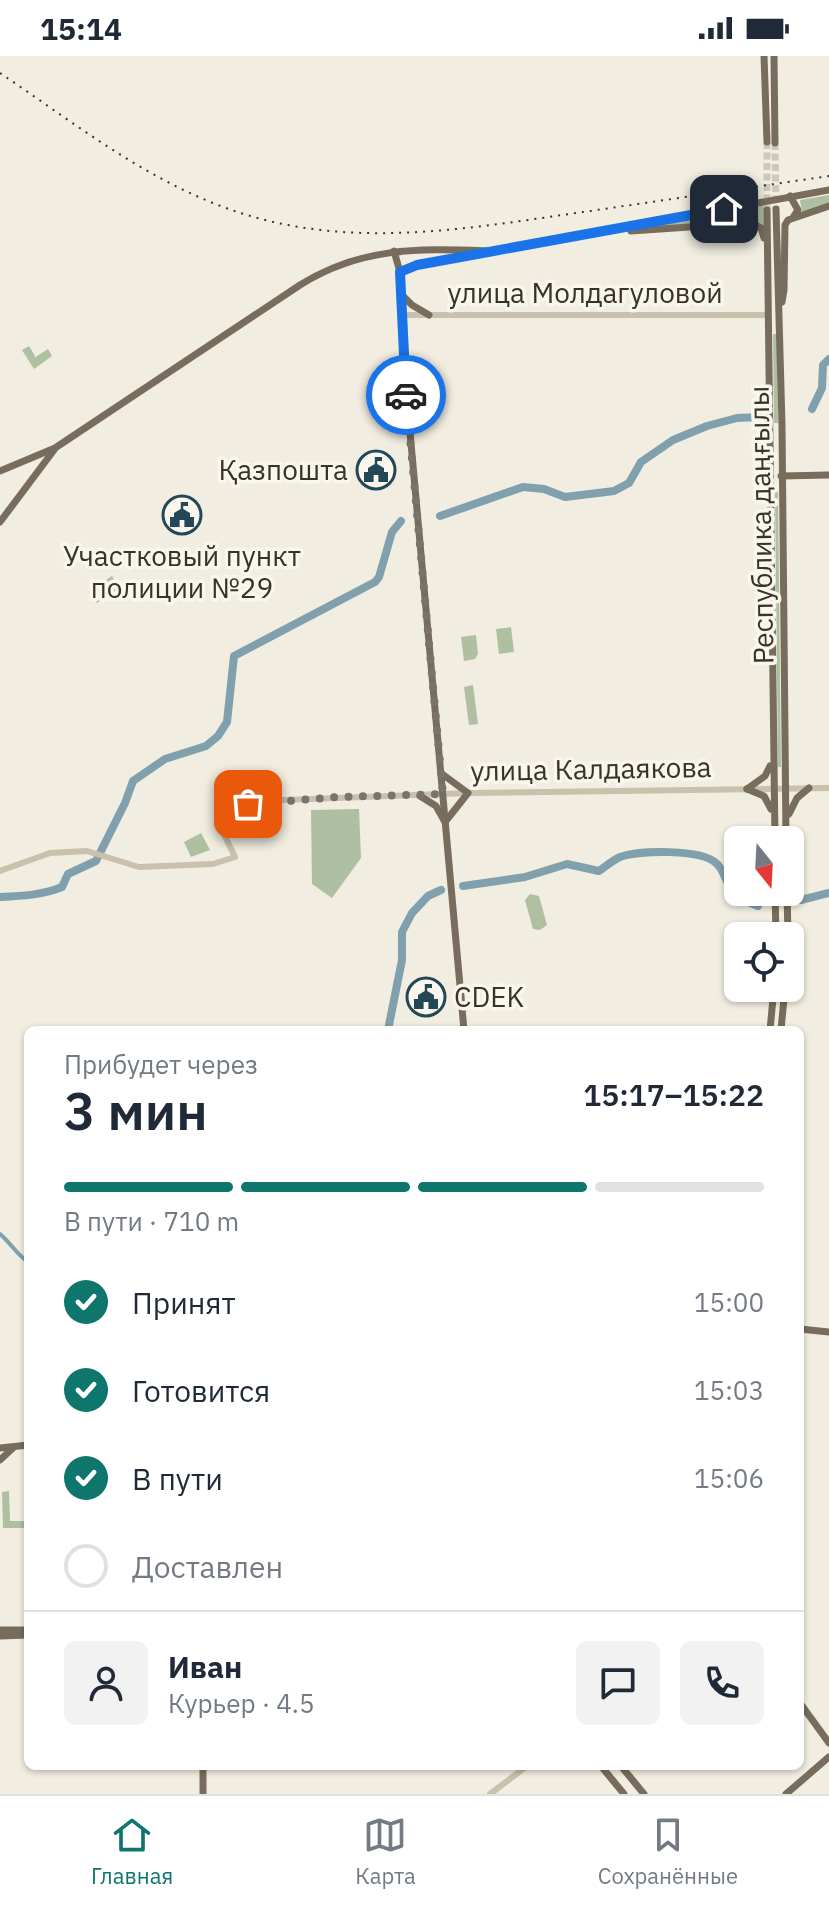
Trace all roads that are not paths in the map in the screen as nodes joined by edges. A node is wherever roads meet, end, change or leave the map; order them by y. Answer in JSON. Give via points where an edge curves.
{"nodes":[{"id":1,"x":764,"y":56,"type":"edge"},
{"id":2,"x":774,"y":56,"type":"edge"},
{"id":3,"x":829,"y":190,"type":"edge"},
{"id":4,"x":790,"y":196,"type":"junction"},
{"id":5,"x":750,"y":203,"type":"junction"},
{"id":6,"x":829,"y":206,"type":"edge"},
{"id":7,"x":776,"y":209,"type":"tunnel mouth"},
{"id":8,"x":767,"y":210,"type":"tunnel mouth"},
{"id":9,"x":793,"y":218,"type":"junction"},
{"id":10,"x":756,"y":225,"type":"junction"},
{"id":11,"x":601,"y":233,"type":"junction"},
{"id":12,"x":418,"y":249,"type":"junction"},
{"id":13,"x":394,"y":251,"type":"junction"},
{"id":14,"x":495,"y":251,"type":"junction"},
{"id":15,"x":417,"y":265,"type":"junction"},
{"id":16,"x":400,"y":272,"type":"junction"},
{"id":17,"x":400,"y":293,"type":"junction"},
{"id":18,"x":780,"y":312,"type":"junction"},
{"id":19,"x":768,"y":313,"type":"junction"},
{"id":20,"x":401,"y":315,"type":"junction"},
{"id":21,"x":429,"y":315,"type":"junction"},
{"id":22,"x":55,"y":448,"type":"junction"},
{"id":23,"x":0,"y":471,"type":"edge"},
{"id":24,"x":829,"y":475,"type":"edge"},
{"id":25,"x":770,"y":476,"type":"junction"},
{"id":26,"x":783,"y":476,"type":"junction"},
{"id":27,"x":0,"y":522,"type":"edge"},
{"id":28,"x":773,"y":751,"type":"junction"},
{"id":29,"x":442,"y":774,"type":"junction"},
{"id":30,"x":774,"y":788,"type":"junction"},
{"id":31,"x":786,"y":788,"type":"junction"},
{"id":32,"x":809,"y":788,"type":"junction"},
{"id":33,"x":829,"y":788,"type":"edge"},
{"id":34,"x":747,"y":789,"type":"junction"},
{"id":35,"x":468,"y":793,"type":"junction"},
{"id":36,"x":443,"y":794,"type":"junction"},
{"id":37,"x":420,"y":796,"type":"junction"},
{"id":38,"x":786,"y":820,"type":"junction"},
{"id":39,"x":774,"y":821,"type":"junction"},
{"id":40,"x":445,"y":822,"type":"junction"},
{"id":41,"x":774,"y":826,"type":"edge"},
{"id":42,"x":786,"y":826,"type":"edge"},
{"id":43,"x":0,"y":871,"type":"edge"},
{"id":44,"x":773,"y":1002,"type":"edge"},
{"id":45,"x":784,"y":1002,"type":"edge"},
{"id":46,"x":464,"y":1026,"type":"edge"},
{"id":47,"x":770,"y":1026,"type":"edge"},
{"id":48,"x":781,"y":1026,"type":"edge"},
{"id":49,"x":804,"y":1329,"type":"edge"},
{"id":50,"x":829,"y":1332,"type":"edge"},
{"id":51,"x":24,"y":1445,"type":"edge"},
{"id":52,"x":16,"y":1446,"type":"junction"},
{"id":53,"x":0,"y":1448,"type":"edge"},
{"id":54,"x":0,"y":1460,"type":"edge"},
{"id":55,"x":24,"y":1632,"type":"edge"},
{"id":56,"x":0,"y":1633,"type":"edge"},
{"id":57,"x":804,"y":1708,"type":"edge"},
{"id":58,"x":829,"y":1743,"type":"edge"},
{"id":59,"x":828,"y":1757,"type":"edge"},
{"id":60,"x":203,"y":1770,"type":"edge"},
{"id":61,"x":522,"y":1770,"type":"edge"},
{"id":62,"x":604,"y":1770,"type":"edge"},
{"id":63,"x":624,"y":1770,"type":"edge"},
{"id":64,"x":203,"y":1794,"type":"edge"},
{"id":65,"x":490,"y":1794,"type":"edge"},
{"id":66,"x":624,"y":1794,"type":"edge"},
{"id":67,"x":644,"y":1794,"type":"edge"},
{"id":68,"x":786,"y":1794,"type":"edge"}],
"edges":[{"from":1,"to":2,"type":"main road","via":[[771,143]]},
{"from":3,"to":4,"type":"main road"},
{"from":4,"to":5,"type":"main road"},
{"from":4,"to":9,"type":"main road","via":[[798,210]]},
{"from":5,"to":10,"type":"main road","via":[[742,214]]},
{"from":5,"to":11,"type":"main road"},
{"from":6,"to":9,"type":"main road"},
{"from":7,"to":18,"type":"main road","name":"Республика даңғылы"},
{"from":8,"to":19,"type":"main road","name":"Республика даңғылы"},
{"from":9,"to":18,"type":"main road","via":[[784,233]]},
{"from":10,"to":11,"type":"main road"},
{"from":10,"to":19,"type":"main road","via":[[764,239]]},
{"from":11,"to":14,"type":"main road"},
{"from":12,"to":13,"type":"main road"},
{"from":12,"to":14,"type":"main road"},
{"from":12,"to":15,"type":"main road","via":[[411,255]]},
{"from":13,"to":16,"type":"main road"},
{"from":13,"to":22,"type":"main road","via":[[358,258],[310,279]]},
{"from":14,"to":15,"type":"main road"},
{"from":15,"to":16,"type":"main road"},
{"from":16,"to":17,"type":"main road"},
{"from":17,"to":20,"type":"main road"},
{"from":17,"to":21,"type":"main road"},
{"from":18,"to":26,"type":"main road","name":"Республика даңғылы"},
{"from":19,"to":21,"type":"street","name":"улица Молдагуловой"},
{"from":19,"to":25,"type":"main road","name":"Республика даңғылы"},
{"from":20,"to":21,"type":"street","name":"улица Молдагуловой"},
{"from":20,"to":29,"type":"main road"},
{"from":22,"to":23,"type":"main road"},
{"from":22,"to":27,"type":"main road"},
{"from":24,"to":26,"type":"main road"},
{"from":25,"to":26,"type":"main road"},
{"from":25,"to":28,"type":"main road","name":"Республика даңғылы"},
{"from":26,"to":31,"type":"main road","name":"Республика даңғылы"},
{"from":28,"to":30,"type":"main road","name":"Республика даңғылы"},
{"from":28,"to":34,"type":"main road","via":[[769,771]]},
{"from":29,"to":35,"type":"main road"},
{"from":29,"to":36,"type":"main road"},
{"from":30,"to":31,"type":"street","name":"улица Калдаякова"},
{"from":30,"to":34,"type":"street","name":"улица Калдаякова"},
{"from":30,"to":39,"type":"main road","name":"Республика даңғылы"},
{"from":31,"to":32,"type":"street","name":"улица Калдаякова"},
{"from":31,"to":38,"type":"main road","name":"Республика даңғылы"},
{"from":32,"to":33,"type":"street","name":"улица Калдаякова"},
{"from":32,"to":38,"type":"main road"},
{"from":34,"to":35,"type":"street","name":"улица Калдаякова"},
{"from":34,"to":39,"type":"main road","via":[[768,800]]},
{"from":35,"to":36,"type":"street","name":"улица Калдаякова"},
{"from":35,"to":40,"type":"main road"},
{"from":36,"to":37,"type":"street","name":"улица Калдаякова"},
{"from":36,"to":40,"type":"main road"},
{"from":37,"to":40,"type":"main road","via":[[436,806]]},
{"from":37,"to":43,"type":"street","name":"улица Калдаякова","via":[[258,801],[241,806],[219,824],[235,857],[219,863],[139,867],[87,851],[50,853]]},
{"from":38,"to":42,"type":"main road","name":"Республика даңғылы"},
{"from":39,"to":41,"type":"main road","name":"Республика даңғылы"},
{"from":40,"to":46,"type":"main road"},
{"from":44,"to":47,"type":"main road"},
{"from":45,"to":48,"type":"main road"},
{"from":49,"to":50,"type":"main road"},
{"from":51,"to":52,"type":"main road"},
{"from":52,"to":53,"type":"main road"},
{"from":52,"to":54,"type":"main road"},
{"from":55,"to":56,"type":"main road"},
{"from":57,"to":58,"type":"main road"},
{"from":58,"to":59,"type":"main road"},
{"from":59,"to":68,"type":"main road"},
{"from":60,"to":64,"type":"main road"},
{"from":61,"to":65,"type":"street"},
{"from":62,"to":66,"type":"main road"},
{"from":63,"to":67,"type":"main road"}]}
